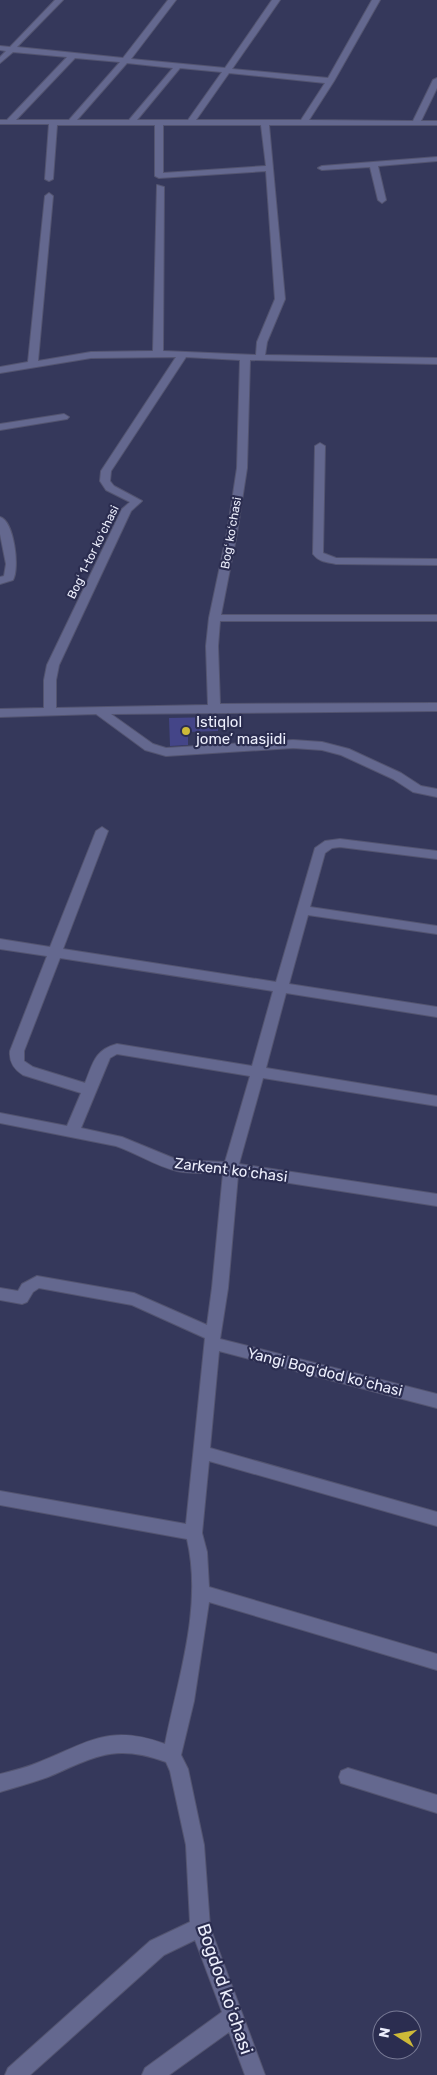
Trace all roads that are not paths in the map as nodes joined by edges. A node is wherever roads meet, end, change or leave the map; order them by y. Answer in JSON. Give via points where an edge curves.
{"nodes":[{"id":1,"x":59,"y":0,"type":"edge"},
{"id":2,"x":172,"y":0,"type":"edge"},
{"id":3,"x":276,"y":0,"type":"edge"},
{"id":4,"x":376,"y":0,"type":"edge"},
{"id":5,"x":0,"y":48,"type":"edge"},
{"id":6,"x":11,"y":49,"type":"junction"},
{"id":7,"x":72,"y":56,"type":"junction"},
{"id":8,"x":0,"y":61,"type":"edge"},
{"id":9,"x":125,"y":61,"type":"junction"},
{"id":10,"x":178,"y":66,"type":"junction"},
{"id":11,"x":227,"y":71,"type":"junction"},
{"id":12,"x":437,"y":80,"type":"edge"},
{"id":13,"x":330,"y":81,"type":"junction"},
{"id":14,"x":0,"y":122,"type":"edge"},
{"id":15,"x":9,"y":122,"type":"junction"},
{"id":16,"x":53,"y":122,"type":"junction"},
{"id":17,"x":70,"y":122,"type":"junction"},
{"id":18,"x":130,"y":122,"type":"junction"},
{"id":19,"x":159,"y":122,"type":"junction"},
{"id":20,"x":191,"y":122,"type":"junction"},
{"id":21,"x":265,"y":122,"type":"junction"},
{"id":22,"x":304,"y":122,"type":"junction"},
{"id":23,"x":416,"y":122,"type":"junction"},
{"id":24,"x":437,"y":123,"type":"edge"},
{"id":25,"x":437,"y":159,"type":"edge"},
{"id":26,"x":374,"y":165,"type":"junction"},
{"id":27,"x":270,"y":168,"type":"junction"},
{"id":28,"x":322,"y":168,"type":"dead end"},
{"id":29,"x":49,"y":180,"type":"dead end"},
{"id":30,"x":160,"y":187,"type":"dead end"},
{"id":31,"x":49,"y":196,"type":"dead end"},
{"id":32,"x":382,"y":200,"type":"dead end"},
{"id":33,"x":158,"y":354,"type":"junction"},
{"id":34,"x":184,"y":354,"type":"junction"},
{"id":35,"x":245,"y":357,"type":"junction"},
{"id":36,"x":260,"y":358,"type":"junction"},
{"id":37,"x":437,"y":361,"type":"edge"},
{"id":38,"x":33,"y":364,"type":"junction"},
{"id":39,"x":0,"y":370,"type":"edge"},
{"id":40,"x":64,"y":417,"type":"dead end"},
{"id":41,"x":0,"y":427,"type":"edge"},
{"id":42,"x":320,"y":446,"type":"dead end"},
{"id":43,"x":0,"y":520,"type":"edge"},
{"id":44,"x":437,"y":562,"type":"edge"},
{"id":45,"x":0,"y":581,"type":"edge"},
{"id":46,"x":215,"y":618,"type":"junction"},
{"id":47,"x":437,"y":618,"type":"edge"},
{"id":48,"x":437,"y":707,"type":"edge"},
{"id":49,"x":214,"y":708,"type":"junction"},
{"id":50,"x":98,"y":710,"type":"junction"},
{"id":51,"x":50,"y":711,"type":"junction"},
{"id":52,"x":0,"y":713,"type":"edge"},
{"id":53,"x":437,"y":793,"type":"edge"},
{"id":54,"x":102,"y":831,"type":"dead end"},
{"id":55,"x":437,"y":854,"type":"edge"},
{"id":56,"x":303,"y":910,"type":"junction"},
{"id":57,"x":437,"y":930,"type":"edge"},
{"id":58,"x":0,"y":944,"type":"edge"},
{"id":59,"x":55,"y":952,"type":"junction"},
{"id":60,"x":281,"y":988,"type":"junction"},
{"id":61,"x":437,"y":1012,"type":"edge"},
{"id":62,"x":258,"y":1073,"type":"junction"},
{"id":63,"x":88,"y":1090,"type":"junction"},
{"id":64,"x":437,"y":1102,"type":"edge"},
{"id":65,"x":0,"y":1118,"type":"edge"},
{"id":66,"x":72,"y":1132,"type":"junction"},
{"id":67,"x":230,"y":1168,"type":"junction"},
{"id":68,"x":437,"y":1200,"type":"edge"},
{"id":69,"x":0,"y":1294,"type":"edge"},
{"id":70,"x":213,"y":1339,"type":"junction"},
{"id":71,"x":437,"y":1401,"type":"edge"},
{"id":72,"x":201,"y":1452,"type":"junction"},
{"id":73,"x":0,"y":1498,"type":"edge"},
{"id":74,"x":437,"y":1519,"type":"edge"},
{"id":75,"x":194,"y":1533,"type":"junction"},
{"id":76,"x":201,"y":1592,"type":"junction"},
{"id":77,"x":437,"y":1662,"type":"edge"},
{"id":78,"x":172,"y":1756,"type":"junction"},
{"id":79,"x":348,"y":1777,"type":"dead end"},
{"id":80,"x":0,"y":1783,"type":"edge"},
{"id":81,"x":437,"y":1804,"type":"edge"},
{"id":82,"x":200,"y":1926,"type":"junction"},
{"id":83,"x":232,"y":2017,"type":"junction"},
{"id":84,"x":15,"y":2075,"type":"edge"},
{"id":85,"x":152,"y":2075,"type":"edge"},
{"id":86,"x":255,"y":2075,"type":"edge"}],
"edges":[{"from":1,"to":6,"type":"street"},
{"from":2,"to":9,"type":"street"},
{"from":3,"to":11,"type":"street"},
{"from":4,"to":13,"type":"street"},
{"from":5,"to":6,"type":"street"},
{"from":6,"to":7,"type":"street"},
{"from":6,"to":8,"type":"street"},
{"from":7,"to":9,"type":"street"},
{"from":7,"to":15,"type":"street"},
{"from":9,"to":10,"type":"street"},
{"from":9,"to":17,"type":"street"},
{"from":10,"to":11,"type":"street"},
{"from":10,"to":18,"type":"street"},
{"from":11,"to":13,"type":"street"},
{"from":11,"to":20,"type":"street"},
{"from":12,"to":23,"type":"street"},
{"from":13,"to":22,"type":"street"},
{"from":14,"to":15,"type":"street"},
{"from":15,"to":16,"type":"street"},
{"from":16,"to":17,"type":"street"},
{"from":16,"to":29,"type":"street"},
{"from":17,"to":18,"type":"street"},
{"from":18,"to":19,"type":"street"},
{"from":19,"to":20,"type":"street"},
{"from":19,"to":27,"type":"street","via":[[160,176]]},
{"from":20,"to":21,"type":"street"},
{"from":21,"to":22,"type":"street"},
{"from":21,"to":27,"type":"street"},
{"from":22,"to":23,"type":"street"},
{"from":23,"to":24,"type":"street"},
{"from":25,"to":26,"type":"street"},
{"from":26,"to":28,"type":"street"},
{"from":26,"to":32,"type":"street"},
{"from":27,"to":36,"type":"street","via":[[280,299],[262,342]]},
{"from":30,"to":33,"type":"street"},
{"from":31,"to":38,"type":"street"},
{"from":33,"to":34,"type":"street"},
{"from":33,"to":38,"type":"street","via":[[91,355]]},
{"from":34,"to":35,"type":"street"},
{"from":34,"to":51,"type":"street","name":"Bogʻ 1-tor koʻchasi","via":[[106,471],[105,482],[110,488],[137,501],[127,509],[53,665]]},
{"from":35,"to":36,"type":"street"},
{"from":35,"to":46,"type":"street","name":"Bogʻ koʻchasi","via":[[242,468]]},
{"from":36,"to":37,"type":"street"},
{"from":38,"to":39,"type":"street"},
{"from":40,"to":41,"type":"street"},
{"from":42,"to":44,"type":"street","via":[[318,554],[321,557],[336,561]]},
{"from":43,"to":45,"type":"street","via":[[9,547],[11,574]]},
{"from":46,"to":47,"type":"street"},
{"from":46,"to":49,"type":"street","name":"Bogʻ koʻchasi","via":[[212,646]]},
{"from":48,"to":49,"type":"street"},
{"from":49,"to":50,"type":"street"},
{"from":50,"to":51,"type":"street"},
{"from":50,"to":53,"type":"street","via":[[157,750],[177,752],[294,744],[322,746],[345,752],[417,789]]},
{"from":51,"to":52,"type":"street"},
{"from":54,"to":59,"type":"street"},
{"from":55,"to":56,"type":"street","via":[[329,844],[319,851]]},
{"from":56,"to":57,"type":"street"},
{"from":56,"to":60,"type":"street"},
{"from":58,"to":59,"type":"street"},
{"from":59,"to":60,"type":"street"},
{"from":59,"to":63,"type":"street","via":[[16,1060],[28,1071]]},
{"from":60,"to":61,"type":"street"},
{"from":60,"to":62,"type":"street"},
{"from":62,"to":63,"type":"street","via":[[117,1049],[104,1055]]},
{"from":62,"to":64,"type":"street"},
{"from":62,"to":67,"type":"street"},
{"from":63,"to":66,"type":"street"},
{"from":65,"to":66,"type":"street","name":"Zarkent koʻchasi"},
{"from":66,"to":67,"type":"street","name":"Zarkent koʻchasi","via":[[117,1141],[178,1166]]},
{"from":67,"to":68,"type":"street","name":"Zarkent koʻchasi"},
{"from":67,"to":70,"type":"street"},
{"from":69,"to":70,"type":"street","name":"Yangi Bogʻdod koʻchasi","via":[[22,1298],[27,1288],[37,1282],[134,1299]]},
{"from":70,"to":71,"type":"street","name":"Yangi Bogʻdod koʻchasi"},
{"from":70,"to":72,"type":"street"},
{"from":72,"to":74,"type":"street"},
{"from":72,"to":75,"type":"street"},
{"from":73,"to":75,"type":"street"},
{"from":75,"to":76,"type":"street","via":[[200,1554]]},
{"from":76,"to":77,"type":"street"},
{"from":76,"to":78,"type":"street","via":[[185,1700]]},
{"from":78,"to":80,"type":"street","via":[[147,1747],[117,1743],[100,1746],[30,1775]]},
{"from":78,"to":82,"type":"street","name":"Bogdod koʻchasi","via":[[179,1769],[196,1845]]},
{"from":79,"to":81,"type":"street"},
{"from":82,"to":83,"type":"street","name":"Bogdod koʻchasi"},
{"from":82,"to":84,"type":"street","via":[[157,1948]]},
{"from":83,"to":85,"type":"street"},
{"from":83,"to":86,"type":"street","name":"Bogdod koʻchasi"}]}
